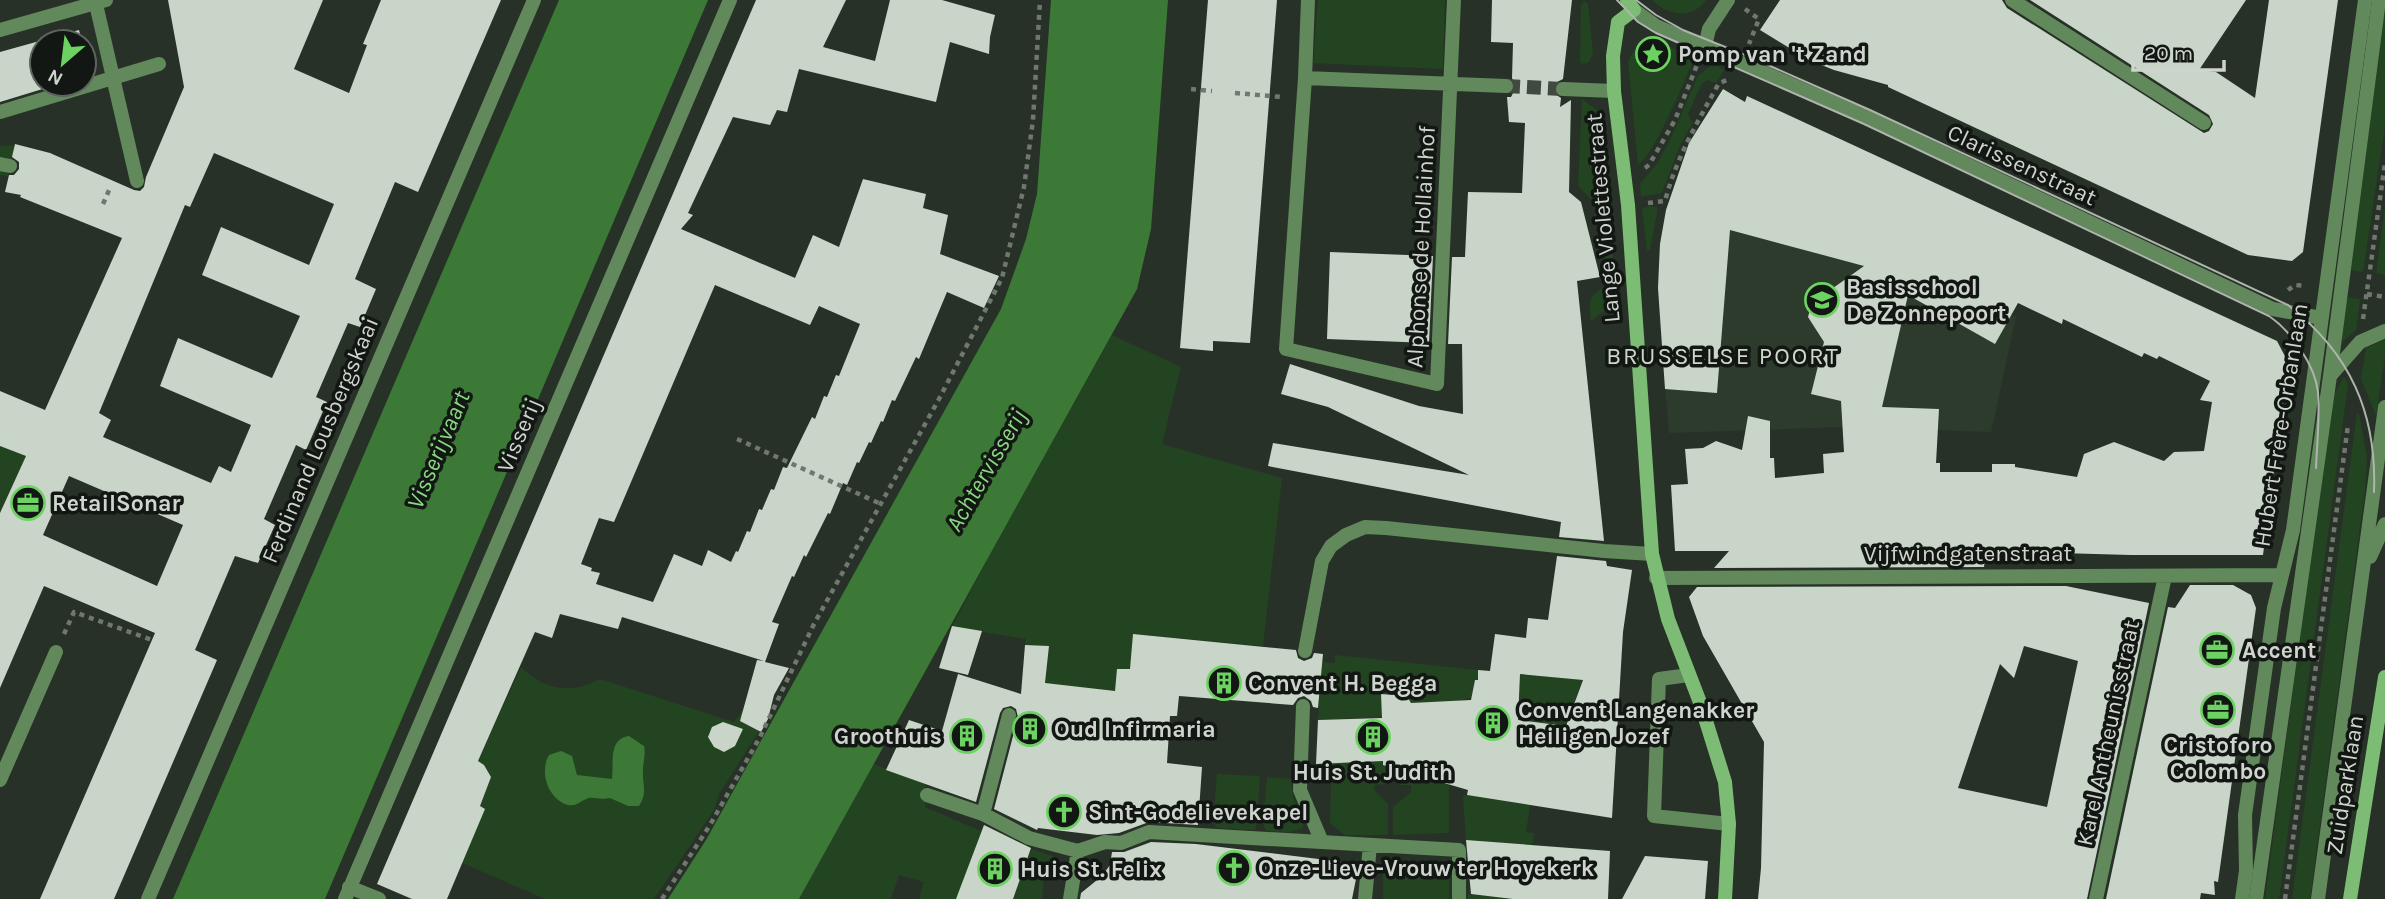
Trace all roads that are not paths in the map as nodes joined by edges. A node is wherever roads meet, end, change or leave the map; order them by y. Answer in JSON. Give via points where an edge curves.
{"nodes":[{"id":1,"x":534,"y":0,"type":"edge"},
{"id":2,"x":730,"y":0,"type":"edge"},
{"id":3,"x":1308,"y":0,"type":"edge"},
{"id":4,"x":1454,"y":0,"type":"edge"},
{"id":5,"x":2012,"y":0,"type":"edge"},
{"id":6,"x":2365,"y":0,"type":"edge"},
{"id":7,"x":2379,"y":0,"type":"edge"},
{"id":8,"x":99,"y":1,"type":"edge"},
{"id":9,"x":1735,"y":3,"type":"edge"},
{"id":10,"x":1630,"y":5,"type":"edge"},
{"id":11,"x":0,"y":30,"type":"edge"},
{"id":12,"x":1705,"y":46,"type":"junction"},
{"id":13,"x":159,"y":64,"type":"dead end"},
{"id":14,"x":113,"y":78,"type":"junction"},
{"id":15,"x":1305,"y":78,"type":"junction"},
{"id":16,"x":1451,"y":83,"type":"junction"},
{"id":17,"x":1506,"y":86,"type":"tunnel mouth"},
{"id":18,"x":1563,"y":89,"type":"tunnel mouth"},
{"id":19,"x":1614,"y":91,"type":"junction"},
{"id":20,"x":0,"y":112,"type":"edge"},
{"id":21,"x":2204,"y":123,"type":"dead end"},
{"id":22,"x":137,"y":181,"type":"dead end"},
{"id":23,"x":2321,"y":318,"type":"junction"},
{"id":24,"x":2385,"y":331,"type":"edge"},
{"id":25,"x":2330,"y":376,"type":"junction"},
{"id":26,"x":2385,"y":407,"type":"edge"},
{"id":27,"x":2385,"y":524,"type":"edge"},
{"id":28,"x":1652,"y":554,"type":"junction"},
{"id":29,"x":2362,"y":574,"type":"junction"},
{"id":30,"x":2280,"y":575,"type":"junction"},
{"id":31,"x":2165,"y":576,"type":"junction"},
{"id":32,"x":1656,"y":578,"type":"junction"},
{"id":33,"x":1305,"y":651,"type":"dead end"},
{"id":34,"x":55,"y":652,"type":"road end"},
{"id":35,"x":1689,"y":675,"type":"junction"},
{"id":36,"x":2385,"y":677,"type":"edge"},
{"id":37,"x":1303,"y":706,"type":"dead end"},
{"id":38,"x":1009,"y":715,"type":"dead end"},
{"id":39,"x":0,"y":779,"type":"edge"},
{"id":40,"x":927,"y":795,"type":"dead end"},
{"id":41,"x":983,"y":814,"type":"junction"},
{"id":42,"x":1729,"y":824,"type":"junction"},
{"id":43,"x":1322,"y":842,"type":"junction"},
{"id":44,"x":1370,"y":845,"type":"junction"},
{"id":45,"x":1078,"y":851,"type":"junction"},
{"id":46,"x":347,"y":893,"type":"edge"},
{"id":47,"x":148,"y":899,"type":"edge"},
{"id":48,"x":379,"y":899,"type":"edge"},
{"id":49,"x":1070,"y":899,"type":"edge"},
{"id":50,"x":1365,"y":899,"type":"edge"},
{"id":51,"x":1459,"y":899,"type":"edge"},
{"id":52,"x":1725,"y":899,"type":"edge"},
{"id":53,"x":2096,"y":899,"type":"edge"},
{"id":54,"x":2242,"y":899,"type":"edge"},
{"id":55,"x":2256,"y":899,"type":"edge"},
{"id":56,"x":2318,"y":899,"type":"edge"},
{"id":57,"x":2350,"y":899,"type":"edge"}],
"edges":[{"from":1,"to":47,"type":"street","name":"Ferdinand Lousbergskaai"},
{"from":2,"to":46,"type":"street","name":"Visserij"},
{"from":3,"to":15,"type":"street","name":"Alphonse de Hollainhof"},
{"from":4,"to":16,"type":"street","name":"Alphonse de Hollainhof"},
{"from":5,"to":21,"type":"street"},
{"from":6,"to":23,"type":"street","name":"Hubert Frère-Orbanlaan"},
{"from":7,"to":25,"type":"street"},
{"from":8,"to":11,"type":"street"},
{"from":8,"to":14,"type":"street"},
{"from":9,"to":12,"type":"street","via":[[1709,29]]},
{"from":10,"to":12,"type":"street","name":"Clarissenstraat","via":[[1656,26]]},
{"from":10,"to":19,"type":"street","name":"Lange Violettestraat","via":[[1618,22]]},
{"from":12,"to":23,"type":"street","name":"Clarissenstraat","via":[[1867,117],[2273,309]]},
{"from":13,"to":14,"type":"street"},
{"from":14,"to":20,"type":"street"},
{"from":14,"to":22,"type":"street"},
{"from":15,"to":16,"type":"street"},
{"from":15,"to":16,"type":"street","name":"Alphonse de Hollainhof","via":[[1286,349],[1437,384]]},
{"from":16,"to":17,"type":"street"},
{"from":18,"to":19,"type":"street"},
{"from":19,"to":28,"type":"street","name":"Lange Violettestraat","via":[[1626,179]]},
{"from":23,"to":30,"type":"street","name":"Hubert Frère-Orbanlaan","via":[[2293,530]]},
{"from":24,"to":25,"type":"street","via":[[2360,342]]},
{"from":25,"to":55,"type":"street"},
{"from":26,"to":29,"type":"street"},
{"from":27,"to":29,"type":"street"},
{"from":28,"to":32,"type":"street","name":"Lange Violettestraat"},
{"from":28,"to":33,"type":"street","via":[[1365,527],[1331,546],[1322,561]]},
{"from":29,"to":56,"type":"street"},
{"from":30,"to":31,"type":"street","name":"Vijfwindgatenstraat"},
{"from":30,"to":54,"type":"street","name":"Hubert Frère-Orbanlaan","via":[[2245,815]]},
{"from":31,"to":32,"type":"street","name":"Vijfwindgatenstraat"},
{"from":31,"to":53,"type":"street","name":"Karel Antheunisstraat"},
{"from":32,"to":35,"type":"street","name":"Lange Violettestraat"},
{"from":34,"to":39,"type":"street"},
{"from":35,"to":42,"type":"street","name":"Lange Violettestraat","via":[[1725,782]]},
{"from":35,"to":42,"type":"street","via":[[1659,679],[1654,817]]},
{"from":36,"to":57,"type":"street","name":"Zuidparklaan"},
{"from":37,"to":43,"type":"street","via":[[1300,790]]},
{"from":38,"to":41,"type":"street"},
{"from":40,"to":41,"type":"street"},
{"from":41,"to":45,"type":"street","via":[[1029,838]]},
{"from":42,"to":52,"type":"street","name":"Lange Violettestraat"},
{"from":43,"to":44,"type":"street"},
{"from":43,"to":45,"type":"street","via":[[1149,832]]},
{"from":44,"to":50,"type":"street"},
{"from":44,"to":51,"type":"street","via":[[1459,850]]},
{"from":45,"to":49,"type":"street"},
{"from":46,"to":48,"type":"street","name":"Visserij"}]}
